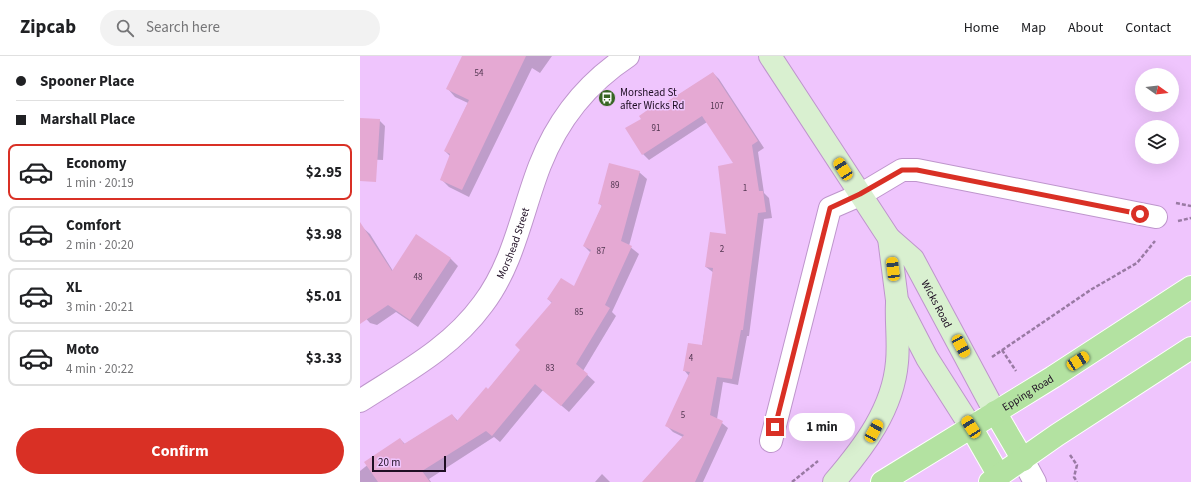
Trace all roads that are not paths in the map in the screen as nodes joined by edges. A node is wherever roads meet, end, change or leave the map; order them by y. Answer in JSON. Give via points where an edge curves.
{"nodes":[{"id":1,"x":628,"y":56,"type":"edge"},
{"id":2,"x":770,"y":56,"type":"edge"},
{"id":3,"x":860,"y":194,"type":"junction"},
{"id":4,"x":1163,"y":225,"type":"road end"},
{"id":5,"x":889,"y":238,"type":"junction"},
{"id":6,"x":1191,"y":287,"type":"edge"},
{"id":7,"x":897,"y":300,"type":"junction"},
{"id":8,"x":1191,"y":348,"type":"edge"},
{"id":9,"x":360,"y":400,"type":"edge"},
{"id":10,"x":995,"y":412,"type":"junction"},
{"id":11,"x":971,"y":427,"type":"junction"},
{"id":12,"x":771,"y":441,"type":"dead end"},
{"id":13,"x":1023,"y":460,"type":"junction"},
{"id":14,"x":997,"y":480,"type":"edge"},
{"id":15,"x":834,"y":482,"type":"edge"},
{"id":16,"x":882,"y":482,"type":"edge"},
{"id":17,"x":1035,"y":482,"type":"edge"}],
"edges":[{"from":1,"to":9,"type":"street","name":"Morshead Street","via":[[592,84],[572,106],[554,132],[540,165],[514,245],[500,278],[484,304],[465,327],[444,346]]},
{"from":2,"to":3,"type":"main road","name":"Wicks Road"},
{"from":3,"to":4,"type":"street","via":[[902,170],[917,170]]},
{"from":3,"to":5,"type":"main road","name":"Wicks Road"},
{"from":3,"to":12,"type":"street","via":[[830,208]]},
{"from":5,"to":7,"type":"main road","name":"Wicks Road"},
{"from":5,"to":10,"type":"main road","name":"Wicks Road","via":[[913,259]]},
{"from":6,"to":10,"type":"main road","name":"Epping Road"},
{"from":7,"to":11,"type":"main road","name":"Wicks Road","via":[[931,364]]},
{"from":7,"to":15,"type":"main road","via":[[898,362],[888,403],[874,431]]},
{"from":8,"to":13,"type":"main road"},
{"from":10,"to":11,"type":"main road","name":"Epping Road"},
{"from":10,"to":13,"type":"main road","name":"Wicks Road"},
{"from":11,"to":14,"type":"main road","name":"Wicks Road"},
{"from":11,"to":16,"type":"main road","name":"Epping Road"},
{"from":13,"to":14,"type":"main road"},
{"from":13,"to":17,"type":"street","name":"Wicks Road"}]}
